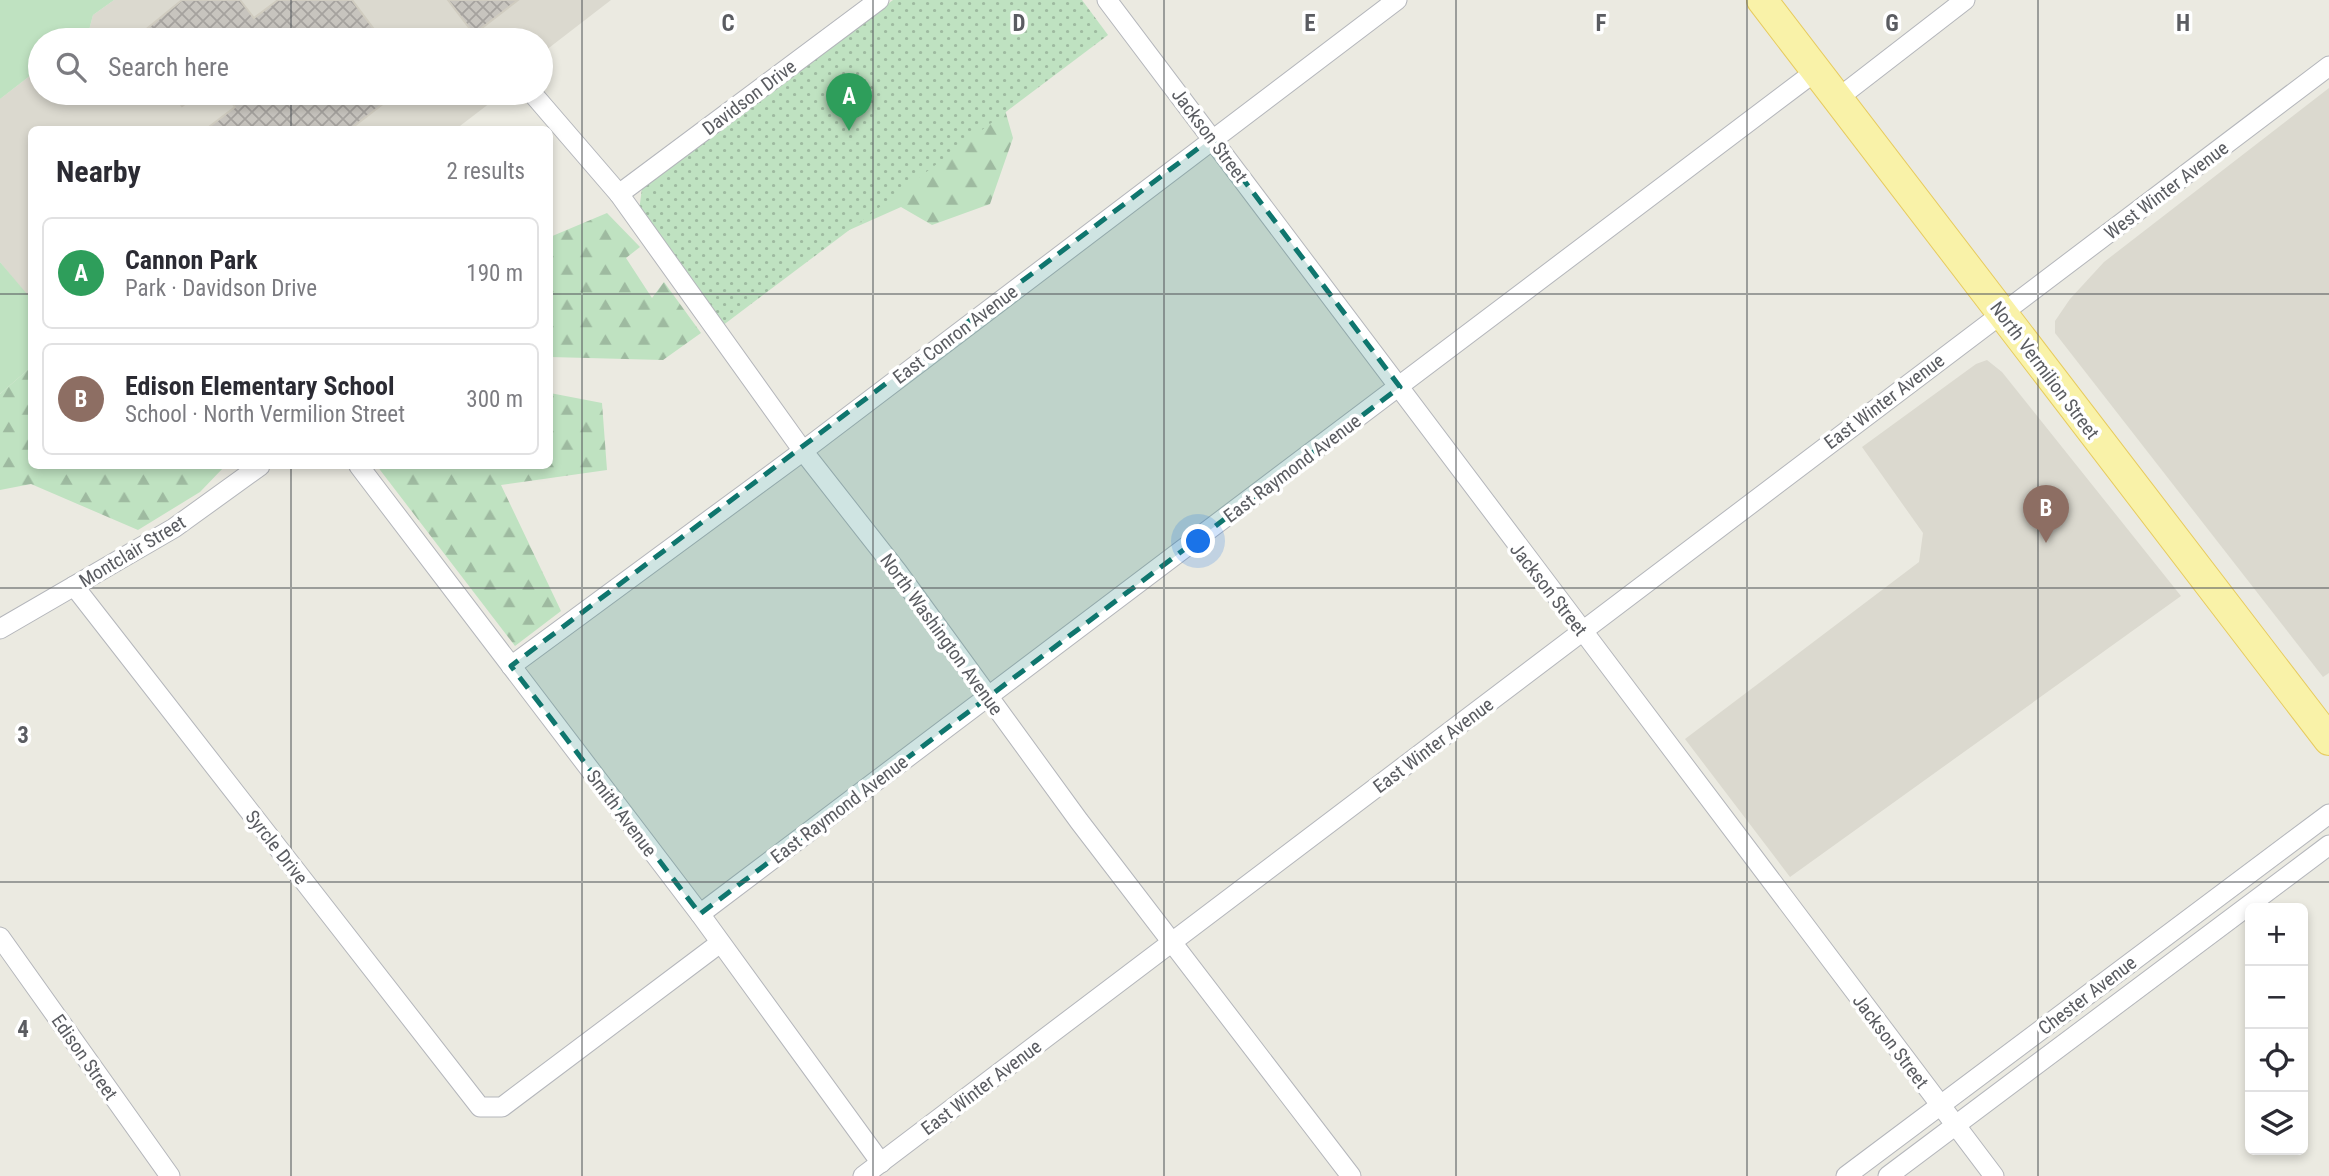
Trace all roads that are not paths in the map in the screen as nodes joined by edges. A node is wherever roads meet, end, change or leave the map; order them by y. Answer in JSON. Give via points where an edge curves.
{"nodes":[{"id":1,"x":879,"y":0,"type":"edge"},
{"id":2,"x":1107,"y":0,"type":"edge"},
{"id":3,"x":1397,"y":0,"type":"edge"},
{"id":4,"x":1762,"y":0,"type":"edge"},
{"id":5,"x":1965,"y":0,"type":"edge"},
{"id":6,"x":2329,"y":66,"type":"edge"},
{"id":7,"x":1816,"y":71,"type":"junction"},
{"id":8,"x":1837,"y":99,"type":"junction"},
{"id":9,"x":542,"y":105,"type":"edge"},
{"id":10,"x":1212,"y":138,"type":"junction"},
{"id":11,"x":619,"y":194,"type":"junction"},
{"id":12,"x":2001,"y":313,"type":"junction"},
{"id":13,"x":1400,"y":387,"type":"junction"},
{"id":14,"x":803,"y":451,"type":"junction"},
{"id":15,"x":256,"y":469,"type":"edge"},
{"id":16,"x":361,"y":469,"type":"edge"},
{"id":17,"x":74,"y":586,"type":"junction"},
{"id":18,"x":0,"y":629,"type":"edge"},
{"id":19,"x":1582,"y":631,"type":"junction"},
{"id":20,"x":512,"y":666,"type":"junction"},
{"id":21,"x":987,"y":696,"type":"junction"},
{"id":22,"x":2329,"y":740,"type":"edge"},
{"id":23,"x":2329,"y":814,"type":"edge"},
{"id":24,"x":2329,"y":845,"type":"edge"},
{"id":25,"x":700,"y":914,"type":"junction"},
{"id":26,"x":2193,"y":916,"type":"junction"},
{"id":27,"x":2208,"y":936,"type":"junction"},
{"id":28,"x":0,"y":937,"type":"edge"},
{"id":29,"x":720,"y":943,"type":"junction"},
{"id":30,"x":1173,"y":943,"type":"junction"},
{"id":31,"x":1940,"y":1105,"type":"junction"},
{"id":32,"x":1955,"y":1126,"type":"junction"},
{"id":33,"x":881,"y":1163,"type":"junction"},
{"id":34,"x":170,"y":1176,"type":"edge"},
{"id":35,"x":863,"y":1176,"type":"edge"},
{"id":36,"x":1351,"y":1176,"type":"edge"},
{"id":37,"x":1846,"y":1176,"type":"edge"},
{"id":38,"x":1888,"y":1176,"type":"edge"},
{"id":39,"x":1994,"y":1176,"type":"edge"}],
"edges":[{"from":1,"to":11,"type":"street","name":"Davidson Drive"},
{"from":2,"to":10,"type":"street","name":"Jackson Street"},
{"from":3,"to":10,"type":"street","name":"East Conron Avenue"},
{"from":4,"to":7,"type":"main road","name":"North Vermilion Street"},
{"from":5,"to":8,"type":"street"},
{"from":6,"to":12,"type":"street","name":"West Winter Avenue"},
{"from":7,"to":8,"type":"main road","name":"North Vermilion Street"},
{"from":7,"to":13,"type":"street","name":"East Raymond Avenue"},
{"from":8,"to":12,"type":"main road","name":"North Vermilion Street"},
{"from":9,"to":11,"type":"street","name":"North Washington Avenue"},
{"from":10,"to":13,"type":"street","name":"Jackson Street"},
{"from":10,"to":14,"type":"street","name":"East Conron Avenue"},
{"from":11,"to":14,"type":"street","name":"North Washington Avenue"},
{"from":12,"to":19,"type":"street","name":"East Winter Avenue"},
{"from":12,"to":22,"type":"main road","name":"North Vermilion Street"},
{"from":13,"to":19,"type":"street","name":"Jackson Street"},
{"from":13,"to":21,"type":"street","name":"East Raymond Avenue"},
{"from":14,"to":20,"type":"street","name":"East Conron Avenue"},
{"from":14,"to":21,"type":"street","name":"North Washington Avenue"},
{"from":15,"to":17,"type":"street","name":"Montclair Street","via":[[174,528]]},
{"from":16,"to":20,"type":"street","name":"Smith Avenue"},
{"from":17,"to":18,"type":"street","name":"Montclair Street"},
{"from":17,"to":29,"type":"street","name":"Syrcle Drive","via":[[480,1107],[502,1107]]},
{"from":19,"to":30,"type":"street","name":"East Winter Avenue"},
{"from":19,"to":31,"type":"street","name":"Jackson Street"},
{"from":20,"to":25,"type":"street","name":"Smith Avenue"},
{"from":21,"to":25,"type":"street","name":"East Raymond Avenue"},
{"from":21,"to":30,"type":"street","name":"North Washington Avenue"},
{"from":23,"to":26,"type":"street","name":"Chester Avenue"},
{"from":24,"to":27,"type":"street","name":"Chester Avenue"},
{"from":25,"to":29,"type":"street","name":"Smith Avenue"},
{"from":26,"to":27,"type":"street"},
{"from":26,"to":31,"type":"street","name":"Chester Avenue"},
{"from":27,"to":32,"type":"street","name":"Chester Avenue"},
{"from":28,"to":34,"type":"street","name":"Edison Street"},
{"from":29,"to":33,"type":"street","name":"Smith Avenue"},
{"from":30,"to":33,"type":"street","name":"East Winter Avenue"},
{"from":30,"to":36,"type":"street","name":"North Washington Avenue"},
{"from":31,"to":32,"type":"street","name":"Jackson Street"},
{"from":31,"to":37,"type":"street","name":"Chester Avenue"},
{"from":32,"to":38,"type":"street","name":"Chester Avenue"},
{"from":32,"to":39,"type":"street","name":"Jackson Street"},
{"from":33,"to":35,"type":"street","name":"East Winter Avenue"}]}
